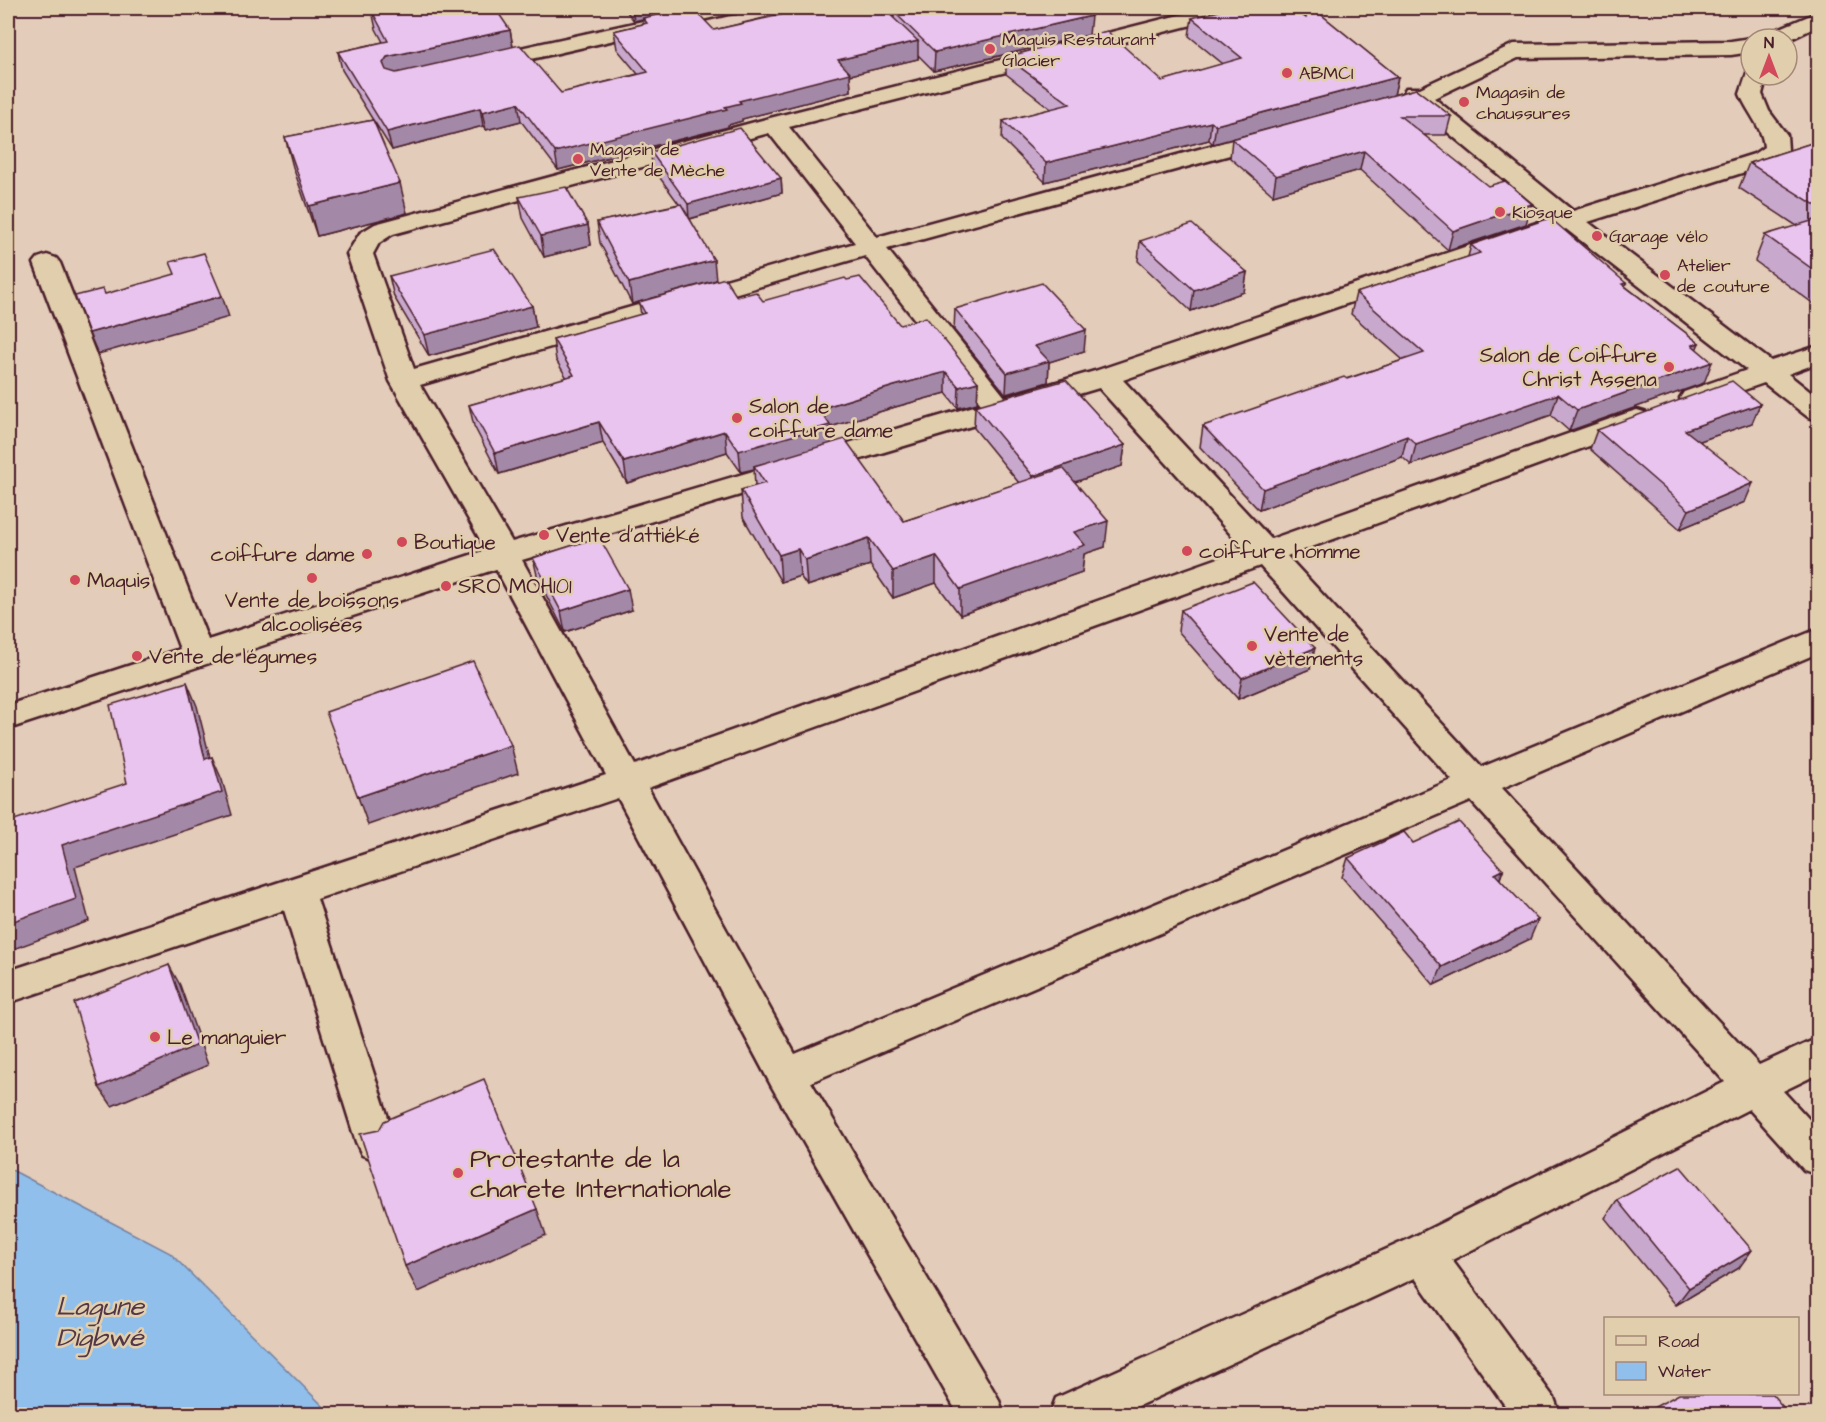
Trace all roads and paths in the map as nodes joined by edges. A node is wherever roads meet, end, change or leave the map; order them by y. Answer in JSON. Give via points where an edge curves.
{"nodes":[{"id":1,"x":728,"y":8,"type":"edge"},
{"id":2,"x":1231,"y":8,"type":"edge"},
{"id":3,"x":1818,"y":18,"type":"edge"},
{"id":4,"x":1799,"y":27,"type":"edge"},
{"id":5,"x":1739,"y":47,"type":"edge"},
{"id":6,"x":468,"y":66,"type":"edge"},
{"id":7,"x":1392,"y":76,"type":"edge"},
{"id":8,"x":1752,"y":87,"type":"edge"},
{"id":9,"x":1418,"y":97,"type":"junction"},
{"id":10,"x":1361,"y":112,"type":"edge"},
{"id":11,"x":774,"y":124,"type":"junction"},
{"id":12,"x":1293,"y":131,"type":"edge"},
{"id":13,"x":1569,"y":220,"type":"junction"},
{"id":14,"x":871,"y":246,"type":"junction"},
{"id":15,"x":47,"y":263,"type":"dead end"},
{"id":16,"x":1818,"y":354,"type":"edge"},
{"id":17,"x":1767,"y":372,"type":"junction"},
{"id":18,"x":1105,"y":377,"type":"junction"},
{"id":19,"x":404,"y":381,"type":"junction"},
{"id":20,"x":999,"y":408,"type":"junction"},
{"id":21,"x":1818,"y":411,"type":"edge"},
{"id":22,"x":1264,"y":552,"type":"junction"},
{"id":23,"x":504,"y":555,"type":"junction"},
{"id":24,"x":1818,"y":640,"type":"edge"},
{"id":25,"x":198,"y":655,"type":"junction"},
{"id":26,"x":8,"y":717,"type":"edge"},
{"id":27,"x":626,"y":782,"type":"junction"},
{"id":28,"x":1476,"y":784,"type":"junction"},
{"id":29,"x":296,"y":890,"type":"junction"},
{"id":30,"x":8,"y":987,"type":"edge"},
{"id":31,"x":1818,"y":1054,"type":"edge"},
{"id":32,"x":786,"y":1075,"type":"junction"},
{"id":33,"x":1756,"y":1087,"type":"junction"},
{"id":34,"x":376,"y":1142,"type":"edge"},
{"id":35,"x":1818,"y":1157,"type":"edge"},
{"id":36,"x":1422,"y":1254,"type":"junction"},
{"id":37,"x":982,"y":1414,"type":"edge"},
{"id":38,"x":1072,"y":1414,"type":"edge"},
{"id":39,"x":1538,"y":1414,"type":"edge"}],
"edges":[{"from":1,"to":6,"type":"street"},
{"from":2,"to":11,"type":"street"},
{"from":3,"to":4,"type":"street"},
{"from":5,"to":9,"type":"street","via":[[1514,51]]},
{"from":7,"to":9,"type":"street"},
{"from":8,"to":13,"type":"street","via":[[1751,94],[1758,111],[1776,135],[1776,150],[1762,159]]},
{"from":9,"to":10,"type":"street"},
{"from":9,"to":13,"type":"street"},
{"from":11,"to":14,"type":"street"},
{"from":11,"to":19,"type":"street","via":[[384,229],[369,238],[360,254]]},
{"from":12,"to":14,"type":"street"},
{"from":13,"to":17,"type":"street"},
{"from":13,"to":18,"type":"street"},
{"from":14,"to":19,"type":"street"},
{"from":14,"to":20,"type":"street"},
{"from":15,"to":25,"type":"street"},
{"from":16,"to":17,"type":"street"},
{"from":17,"to":21,"type":"street"},
{"from":17,"to":22,"type":"street"},
{"from":18,"to":20,"type":"street"},
{"from":18,"to":22,"type":"street"},
{"from":19,"to":23,"type":"street"},
{"from":20,"to":23,"type":"street"},
{"from":22,"to":27,"type":"street"},
{"from":22,"to":28,"type":"street"},
{"from":23,"to":25,"type":"street"},
{"from":23,"to":27,"type":"street"},
{"from":24,"to":28,"type":"street"},
{"from":25,"to":26,"type":"street"},
{"from":27,"to":29,"type":"street"},
{"from":27,"to":32,"type":"street"},
{"from":28,"to":32,"type":"street"},
{"from":28,"to":33,"type":"street"},
{"from":29,"to":30,"type":"street"},
{"from":29,"to":34,"type":"street"},
{"from":31,"to":33,"type":"street"},
{"from":32,"to":37,"type":"street"},
{"from":33,"to":35,"type":"street"},
{"from":33,"to":36,"type":"street"},
{"from":36,"to":38,"type":"street"},
{"from":36,"to":39,"type":"street"}]}
